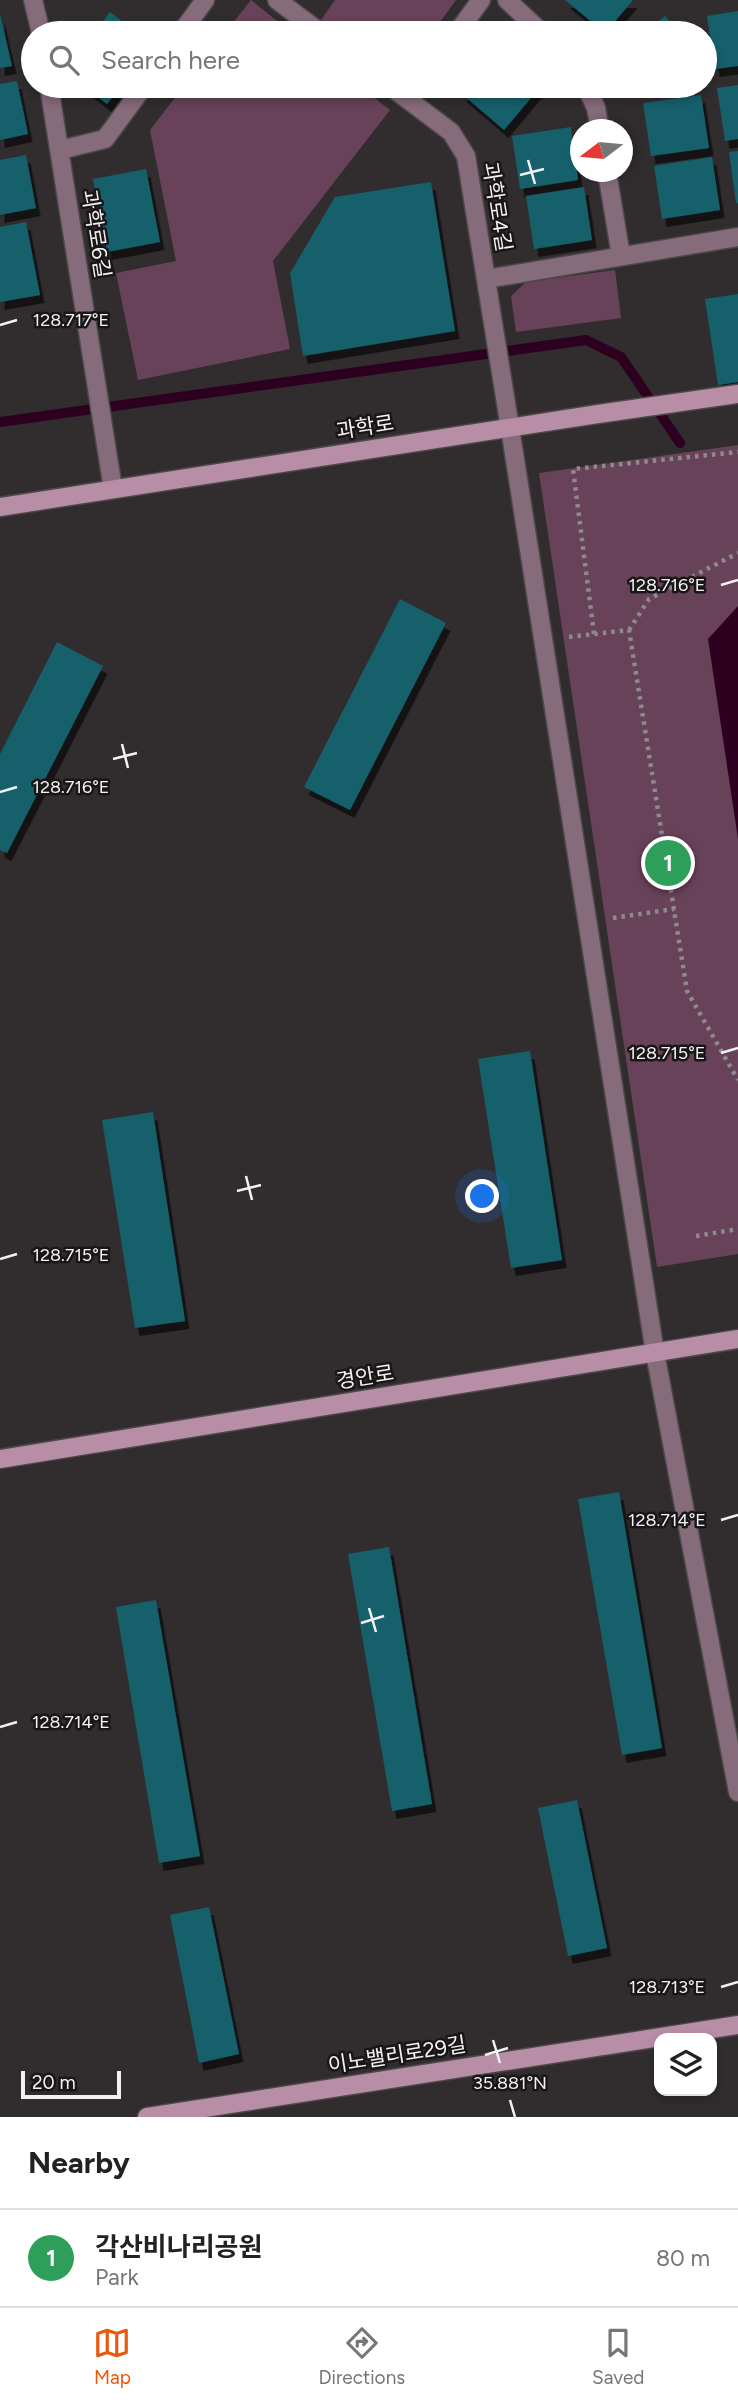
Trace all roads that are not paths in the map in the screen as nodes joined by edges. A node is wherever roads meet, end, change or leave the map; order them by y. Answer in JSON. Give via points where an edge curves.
{"nodes":[{"id":1,"x":33,"y":0,"type":"edge"},
{"id":2,"x":205,"y":0,"type":"edge"},
{"id":3,"x":277,"y":0,"type":"edge"},
{"id":4,"x":481,"y":0,"type":"edge"},
{"id":5,"x":506,"y":0,"type":"edge"},
{"id":6,"x":38,"y":21,"type":"edge"},
{"id":7,"x":190,"y":21,"type":"edge"},
{"id":8,"x":305,"y":21,"type":"edge"},
{"id":9,"x":466,"y":21,"type":"edge"},
{"id":10,"x":529,"y":21,"type":"edge"},
{"id":11,"x":52,"y":98,"type":"edge"},
{"id":12,"x":135,"y":98,"type":"edge"},
{"id":13,"x":419,"y":98,"type":"edge"},
{"id":14,"x":591,"y":98,"type":"edge"},
{"id":15,"x":598,"y":119,"type":"edge"},
{"id":16,"x":60,"y":150,"type":"junction"},
{"id":17,"x":609,"y":182,"type":"edge"},
{"id":18,"x":738,"y":237,"type":"edge"},
{"id":19,"x":621,"y":256,"type":"junction"},
{"id":20,"x":486,"y":279,"type":"junction"},
{"id":21,"x":730,"y":395,"type":"edge"},
{"id":22,"x":510,"y":428,"type":"junction"},
{"id":23,"x":113,"y":489,"type":"junction"},
{"id":24,"x":0,"y":507,"type":"edge"},
{"id":25,"x":738,"y":1339,"type":"edge"},
{"id":26,"x":655,"y":1353,"type":"junction"},
{"id":27,"x":0,"y":1459,"type":"edge"},
{"id":28,"x":738,"y":1792,"type":"edge"},
{"id":29,"x":738,"y":2025,"type":"edge"},
{"id":30,"x":147,"y":2117,"type":"edge"}],
"edges":[{"from":1,"to":6,"type":"street"},
{"from":2,"to":7,"type":"street"},
{"from":3,"to":8,"type":"street"},
{"from":4,"to":9,"type":"street"},
{"from":5,"to":10,"type":"street"},
{"from":11,"to":16,"type":"street","name":"과학로6길"},
{"from":12,"to":16,"type":"street","via":[[105,139]]},
{"from":13,"to":20,"type":"street","name":"과학로4길","via":[[452,132],[466,156]]},
{"from":14,"to":15,"type":"street"},
{"from":16,"to":23,"type":"street","name":"과학로6길"},
{"from":17,"to":19,"type":"street"},
{"from":18,"to":19,"type":"street"},
{"from":19,"to":20,"type":"street"},
{"from":20,"to":22,"type":"street","name":"과학로4길"},
{"from":21,"to":22,"type":"street","name":"과학로"},
{"from":22,"to":23,"type":"street","name":"과학로"},
{"from":22,"to":26,"type":"street"},
{"from":23,"to":24,"type":"street","name":"과학로"},
{"from":25,"to":26,"type":"street","name":"경안로"},
{"from":26,"to":27,"type":"street","name":"경안로"},
{"from":26,"to":28,"type":"street"},
{"from":29,"to":30,"type":"street","name":"이노밸리로29길"}]}
